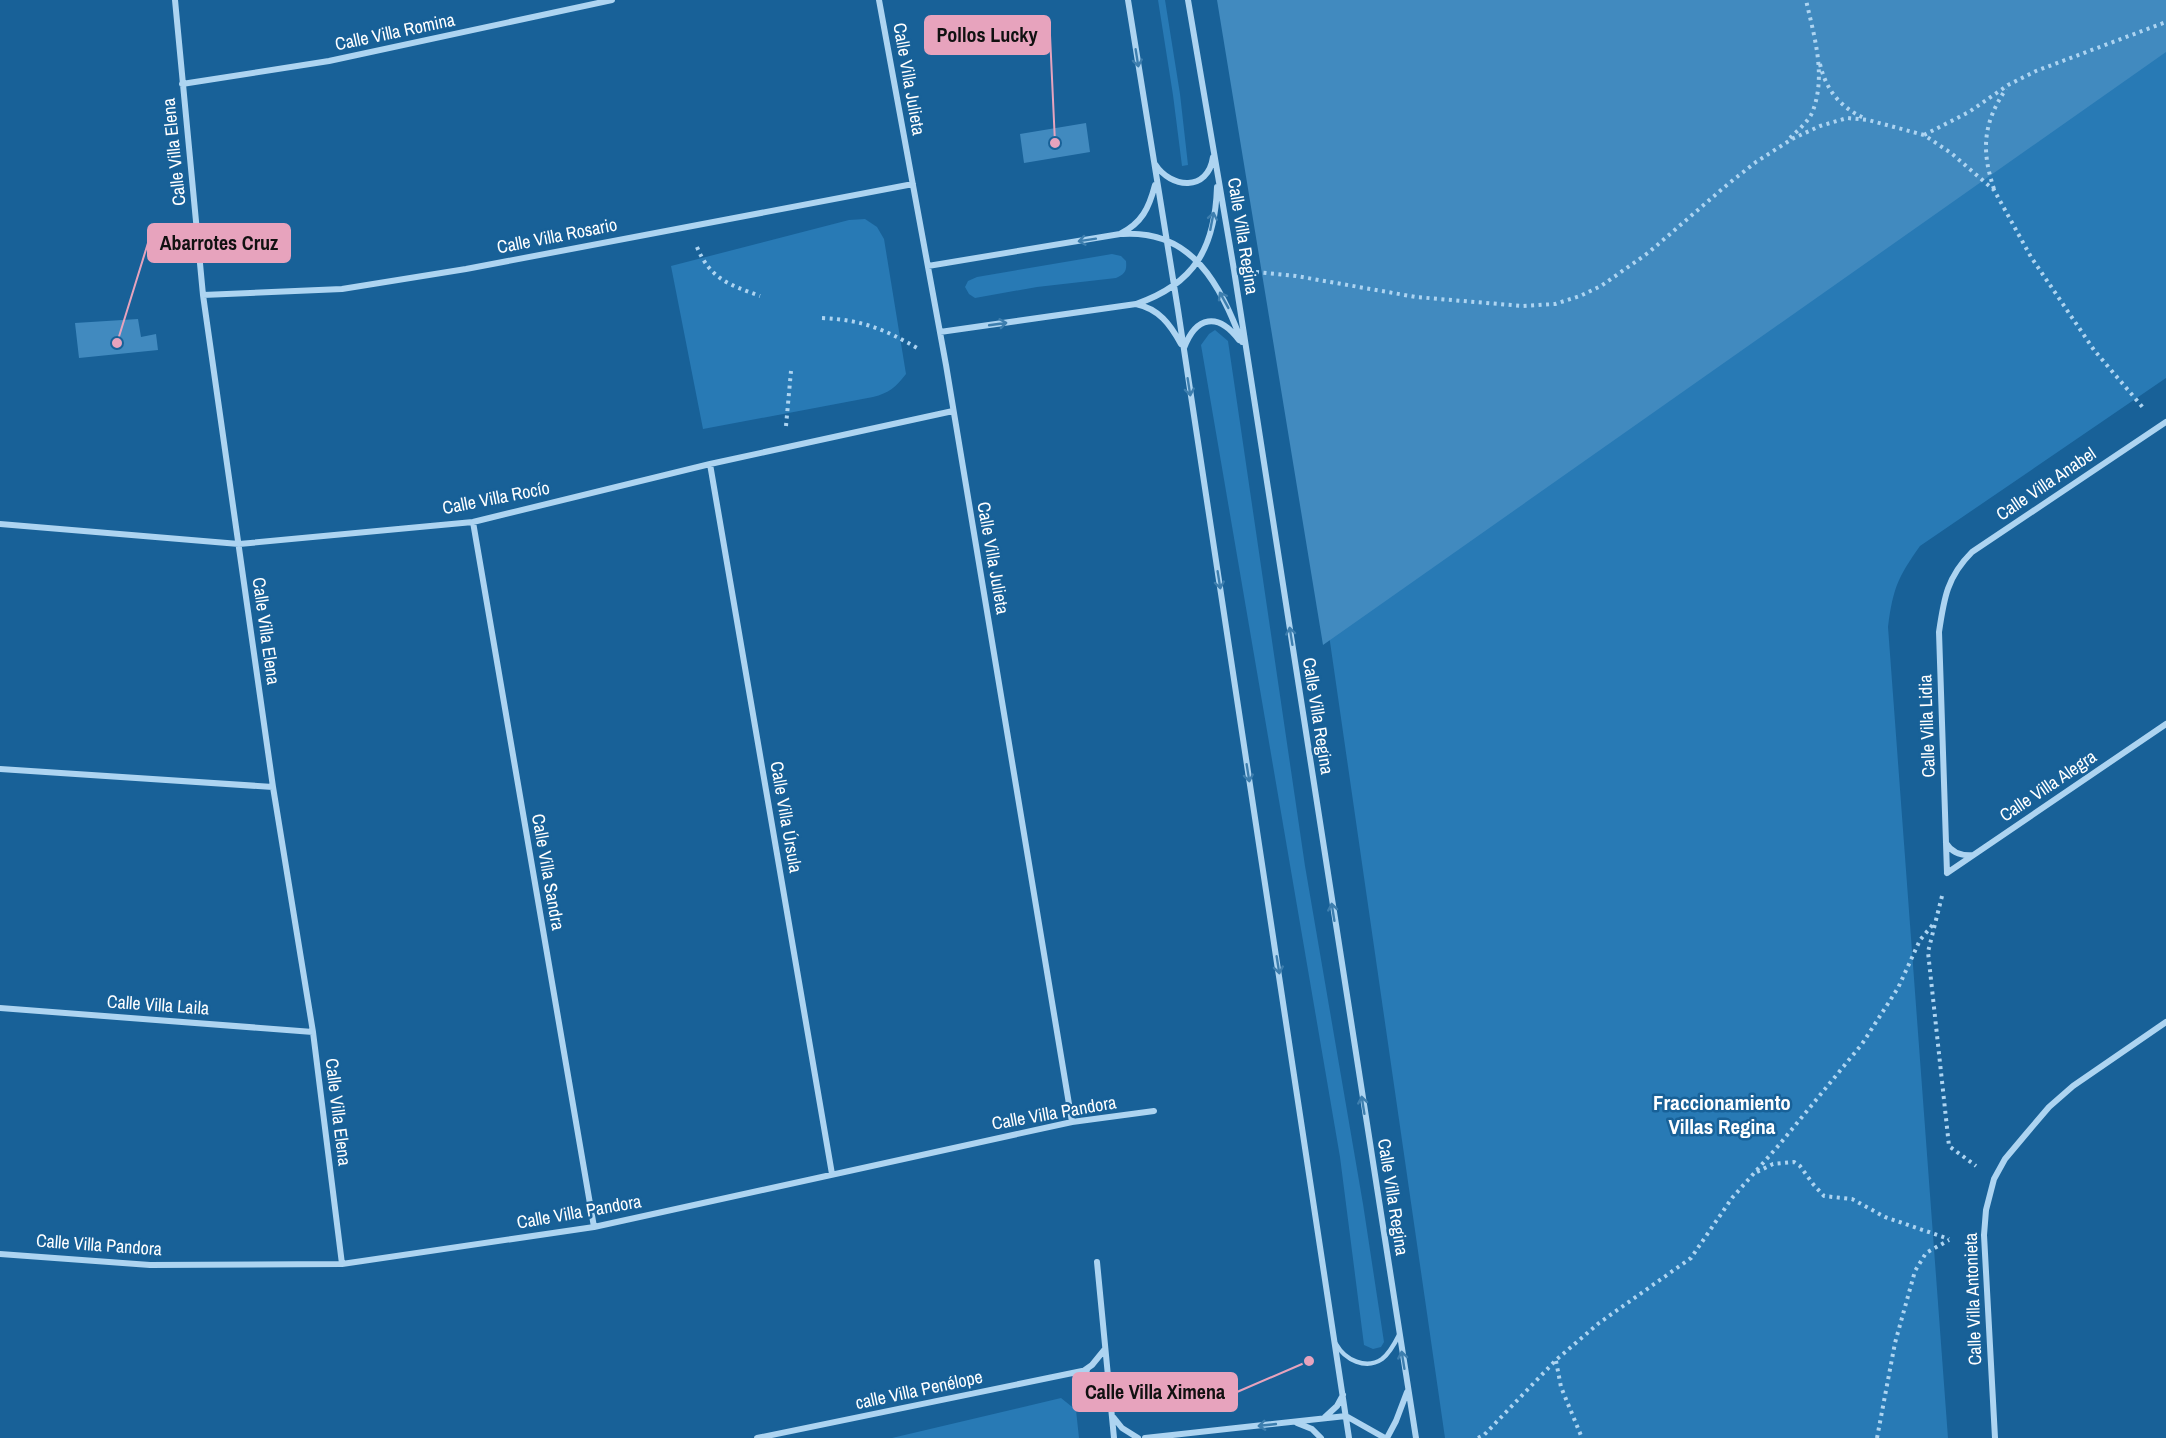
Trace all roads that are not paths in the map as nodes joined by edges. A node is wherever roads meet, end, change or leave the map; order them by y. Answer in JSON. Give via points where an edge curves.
{"nodes":[{"id":1,"x":175,"y":0,"type":"edge"},
{"id":2,"x":612,"y":0,"type":"edge"},
{"id":3,"x":879,"y":0,"type":"edge"},
{"id":4,"x":1128,"y":0,"type":"edge"},
{"id":5,"x":1188,"y":0,"type":"edge"},
{"id":6,"x":182,"y":84,"type":"junction"},
{"id":7,"x":1213,"y":151,"type":"junction"},
{"id":8,"x":1153,"y":160,"type":"junction"},
{"id":9,"x":1217,"y":171,"type":"junction"},
{"id":10,"x":1156,"y":182,"type":"junction"},
{"id":11,"x":913,"y":184,"type":"junction"},
{"id":12,"x":1120,"y":234,"type":"junction"},
{"id":13,"x":1166,"y":240,"type":"junction"},
{"id":14,"x":1198,"y":261,"type":"junction"},
{"id":15,"x":928,"y":266,"type":"junction"},
{"id":16,"x":1174,"y":288,"type":"junction"},
{"id":17,"x":203,"y":295,"type":"junction"},
{"id":18,"x":1136,"y":304,"type":"junction"},
{"id":19,"x":940,"y":332,"type":"junction"},
{"id":20,"x":1184,"y":348,"type":"junction"},
{"id":21,"x":1247,"y":354,"type":"junction"},
{"id":22,"x":953,"y":411,"type":"junction"},
{"id":23,"x":2166,"y":422,"type":"edge"},
{"id":24,"x":710,"y":464,"type":"junction"},
{"id":25,"x":473,"y":522,"type":"junction"},
{"id":26,"x":0,"y":524,"type":"edge"},
{"id":27,"x":239,"y":544,"type":"junction"},
{"id":28,"x":1950,"y":580,"type":"joint"},
{"id":29,"x":2166,"y":724,"type":"edge"},
{"id":30,"x":0,"y":770,"type":"edge"},
{"id":31,"x":273,"y":787,"type":"junction"},
{"id":32,"x":1946,"y":842,"type":"junction"},
{"id":33,"x":1975,"y":854,"type":"junction"},
{"id":34,"x":1947,"y":873,"type":"joint"},
{"id":35,"x":0,"y":1008,"type":"edge"},
{"id":36,"x":2166,"y":1022,"type":"edge"},
{"id":37,"x":314,"y":1032,"type":"junction"},
{"id":38,"x":1154,"y":1111,"type":"dead end"},
{"id":39,"x":1072,"y":1122,"type":"junction"},
{"id":40,"x":832,"y":1174,"type":"junction"},
{"id":41,"x":594,"y":1227,"type":"junction"},
{"id":42,"x":0,"y":1254,"type":"edge"},
{"id":43,"x":1098,"y":1262,"type":"dead end"},
{"id":44,"x":342,"y":1264,"type":"junction"},
{"id":45,"x":1399,"y":1335,"type":"junction"},
{"id":46,"x":1335,"y":1342,"type":"junction"},
{"id":47,"x":1105,"y":1348,"type":"junction"},
{"id":48,"x":1087,"y":1370,"type":"junction"},
{"id":49,"x":1408,"y":1389,"type":"junction"},
{"id":50,"x":1343,"y":1395,"type":"junction"},
{"id":51,"x":1110,"y":1398,"type":"junction"},
{"id":52,"x":1112,"y":1414,"type":"junction"},
{"id":53,"x":1346,"y":1416,"type":"junction"},
{"id":54,"x":1323,"y":1419,"type":"junction"},
{"id":55,"x":1293,"y":1422,"type":"junction"},
{"id":56,"x":1162,"y":1437,"type":"edge"},
{"id":57,"x":757,"y":1438,"type":"edge"},
{"id":58,"x":1114,"y":1438,"type":"edge"},
{"id":59,"x":1138,"y":1438,"type":"edge"},
{"id":60,"x":1145,"y":1438,"type":"edge"},
{"id":61,"x":1321,"y":1438,"type":"edge"},
{"id":62,"x":1349,"y":1438,"type":"edge"},
{"id":63,"x":1386,"y":1438,"type":"edge"},
{"id":64,"x":1416,"y":1438,"type":"edge"},
{"id":65,"x":1995,"y":1438,"type":"edge"}],
"edges":[{"from":1,"to":6,"type":"street","name":"Calle Villa Elena"},
{"from":2,"to":6,"type":"street","name":"Calle Villa Romina","via":[[329,62]]},
{"from":3,"to":11,"type":"street","name":"Calle Villa Julieta"},
{"from":4,"to":8,"type":"street","one_way":true},
{"from":5,"to":7,"type":"street","name":"Calle Villa Regina"},
{"from":6,"to":17,"type":"street","name":"Calle Villa Elena"},
{"from":7,"to":8,"type":"street","via":[[1210,169],[1204,176],[1184,184],[1164,175]]},
{"from":7,"to":9,"type":"street","name":"Calle Villa Regina"},
{"from":8,"to":10,"type":"street"},
{"from":14,"to":9,"type":"street","one_way":true,"via":[[1212,226]]},
{"from":9,"to":21,"type":"street","name":"Calle Villa Regina"},
{"from":10,"to":12,"type":"street","via":[[1142,217]]},
{"from":10,"to":13,"type":"street"},
{"from":11,"to":15,"type":"street","name":"Calle Villa Julieta"},
{"from":11,"to":17,"type":"street","name":"Calle Villa Rosario","via":[[342,289]]},
{"from":12,"to":13,"type":"street","via":[[1139,233]]},
{"from":12,"to":15,"type":"street","one_way":true},
{"from":13,"to":14,"type":"street"},
{"from":13,"to":16,"type":"street"},
{"from":14,"to":16,"type":"street"},
{"from":21,"to":14,"type":"street","one_way":true,"via":[[1229,308]]},
{"from":15,"to":19,"type":"street","name":"Calle Villa Julieta"},
{"from":16,"to":18,"type":"street"},
{"from":16,"to":20,"type":"street"},
{"from":17,"to":27,"type":"street","name":"Calle Villa Elena"},
{"from":19,"to":18,"type":"street","one_way":true},
{"from":18,"to":20,"type":"street","via":[[1162,316]]},
{"from":19,"to":22,"type":"street","name":"Calle Villa Julieta"},
{"from":20,"to":21,"type":"street","via":[[1196,326],[1218,321],[1237,338]]},
{"from":20,"to":46,"type":"street","one_way":true},
{"from":45,"to":21,"type":"street","name":"Calle Villa Regina","one_way":true},
{"from":22,"to":24,"type":"street","name":"Calle Villa Rocío"},
{"from":22,"to":39,"type":"street","name":"Calle Villa Julieta"},
{"from":23,"to":28,"type":"street","name":"Calle Villa Anabel","via":[[1972,552]]},
{"from":24,"to":25,"type":"street","name":"Calle Villa Rocío"},
{"from":24,"to":40,"type":"street","name":"Calle Villa Úrsula"},
{"from":25,"to":27,"type":"street","name":"Calle Villa Rocío"},
{"from":25,"to":41,"type":"street","name":"Calle Villa Sandra"},
{"from":26,"to":27,"type":"street","name":"Calle Villa Rocío"},
{"from":27,"to":31,"type":"street","name":"Calle Villa Elena"},
{"from":28,"to":32,"type":"street","name":"Calle Villa Lidia","via":[[1939,632]]},
{"from":29,"to":33,"type":"street","name":"Calle Villa Alegra"},
{"from":30,"to":31,"type":"street"},
{"from":31,"to":37,"type":"street","name":"Calle Villa Elena"},
{"from":32,"to":33,"type":"street","via":[[1960,855]]},
{"from":32,"to":34,"type":"street","name":"Calle Villa Lidia"},
{"from":33,"to":34,"type":"street","name":"Calle Villa Alegra"},
{"from":35,"to":37,"type":"street","name":"Calle Villa Laila"},
{"from":36,"to":65,"type":"street","name":"Calle Villa Antonieta","via":[[2049,1107],[2005,1159],[1994,1179],[1984,1235]]},
{"from":37,"to":44,"type":"street","name":"Calle Villa Elena"},
{"from":38,"to":39,"type":"street","name":"Calle Villa Pandora"},
{"from":39,"to":40,"type":"street","name":"Calle Villa Pandora"},
{"from":40,"to":41,"type":"street","name":"Calle Villa Pandora"},
{"from":41,"to":44,"type":"street","name":"Calle Villa Pandora"},
{"from":42,"to":44,"type":"street","name":"Calle Villa Pandora","via":[[150,1265]]},
{"from":43,"to":47,"type":"street"},
{"from":45,"to":46,"type":"lane","via":[[1381,1359],[1371,1363],[1349,1358]]},
{"from":49,"to":45,"type":"street","name":"Calle Villa Regina","one_way":true},
{"from":46,"to":50,"type":"street"},
{"from":47,"to":48,"type":"street"},
{"from":47,"to":51,"type":"street"},
{"from":48,"to":51,"type":"street","via":[[1082,1372]]},
{"from":48,"to":57,"type":"street","name":"calle Villa Penélope"},
{"from":49,"to":63,"type":"street"},
{"from":49,"to":64,"type":"street","name":"Calle Villa Regina"},
{"from":50,"to":53,"type":"street"},
{"from":50,"to":54,"type":"street"},
{"from":51,"to":52,"type":"street"},
{"from":52,"to":58,"type":"street"},
{"from":52,"to":59,"type":"street","via":[[1122,1428]]},
{"from":53,"to":54,"type":"street"},
{"from":53,"to":62,"type":"street"},
{"from":53,"to":63,"type":"street"},
{"from":54,"to":55,"type":"street"},
{"from":55,"to":56,"type":"street","one_way":true},
{"from":55,"to":61,"type":"street","via":[[1312,1429]]},
{"from":56,"to":60,"type":"street"}]}
